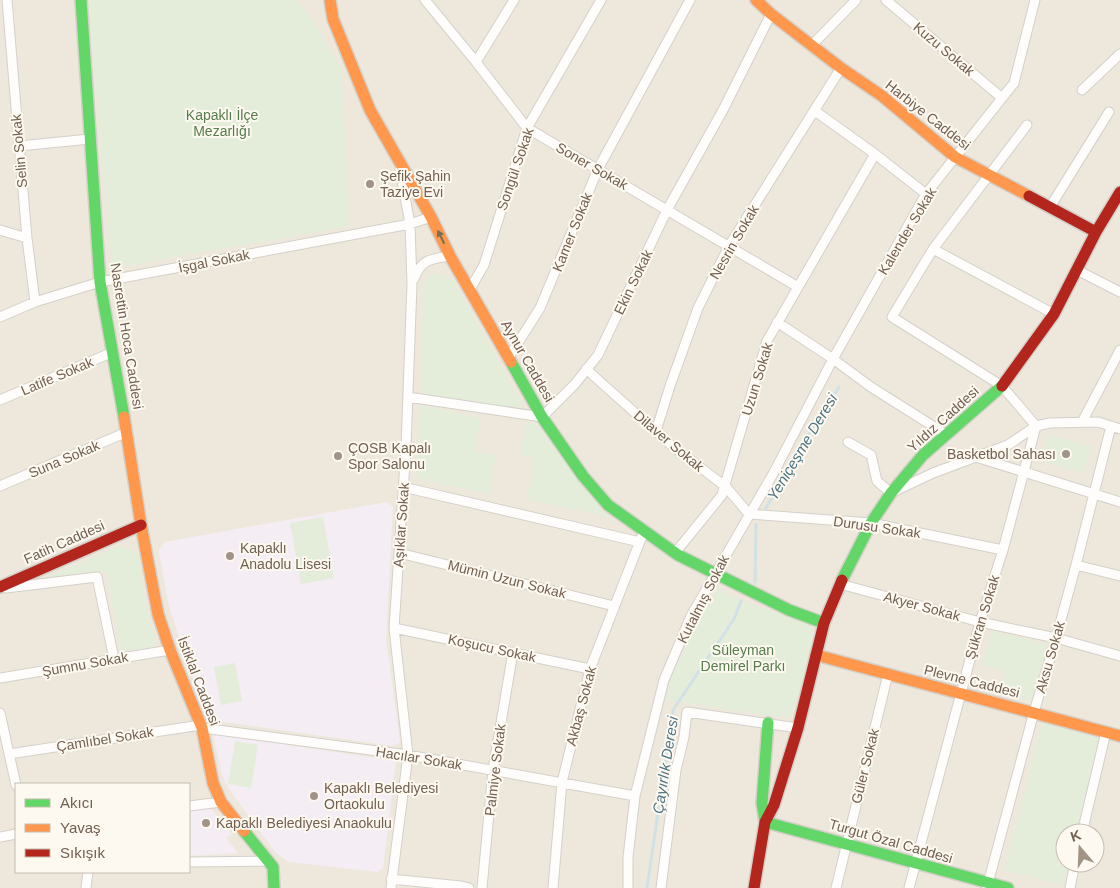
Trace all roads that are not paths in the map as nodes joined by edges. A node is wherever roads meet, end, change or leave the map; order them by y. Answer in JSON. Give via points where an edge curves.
{"nodes":[{"id":1,"x":7,"y":0,"type":"edge"},
{"id":2,"x":81,"y":0,"type":"edge"},
{"id":3,"x":330,"y":0,"type":"edge"},
{"id":4,"x":514,"y":0,"type":"edge"},
{"id":5,"x":601,"y":0,"type":"edge"},
{"id":6,"x":690,"y":0,"type":"edge"},
{"id":7,"x":756,"y":0,"type":"edge"},
{"id":8,"x":856,"y":0,"type":"edge"},
{"id":9,"x":886,"y":0,"type":"edge"},
{"id":10,"x":1035,"y":0,"type":"edge"},
{"id":11,"x":428,"y":1,"type":"edge"},
{"id":12,"x":771,"y":14,"type":"junction"},
{"id":13,"x":812,"y":45,"type":"junction"},
{"id":14,"x":1120,"y":54,"type":"edge"},
{"id":15,"x":476,"y":62,"type":"junction"},
{"id":16,"x":841,"y":68,"type":"junction"},
{"id":17,"x":1082,"y":90,"type":"dead end"},
{"id":18,"x":1002,"y":98,"type":"junction"},
{"id":19,"x":815,"y":111,"type":"junction"},
{"id":20,"x":1109,"y":112,"type":"dead end"},
{"id":21,"x":1027,"y":125,"type":"dead end"},
{"id":22,"x":527,"y":128,"type":"junction"},
{"id":23,"x":90,"y":139,"type":"junction"},
{"id":24,"x":19,"y":146,"type":"junction"},
{"id":25,"x":875,"y":154,"type":"junction"},
{"id":26,"x":955,"y":157,"type":"junction"},
{"id":27,"x":399,"y":160,"type":"junction"},
{"id":28,"x":598,"y":170,"type":"junction"},
{"id":29,"x":988,"y":175,"type":"junction"},
{"id":30,"x":1120,"y":192,"type":"edge"},
{"id":31,"x":926,"y":194,"type":"junction"},
{"id":32,"x":1050,"y":208,"type":"junction"},
{"id":33,"x":668,"y":210,"type":"junction"},
{"id":34,"x":431,"y":217,"type":"junction"},
{"id":35,"x":410,"y":224,"type":"junction"},
{"id":36,"x":0,"y":230,"type":"edge"},
{"id":37,"x":1096,"y":232,"type":"junction"},
{"id":38,"x":27,"y":238,"type":"junction"},
{"id":39,"x":729,"y":246,"type":"junction"},
{"id":40,"x":933,"y":249,"type":"junction"},
{"id":41,"x":450,"y":256,"type":"junction"},
{"id":42,"x":1077,"y":270,"type":"junction"},
{"id":43,"x":100,"y":282,"type":"junction"},
{"id":44,"x":412,"y":284,"type":"junction"},
{"id":45,"x":798,"y":286,"type":"junction"},
{"id":46,"x":470,"y":290,"type":"junction"},
{"id":47,"x":1120,"y":292,"type":"edge"},
{"id":48,"x":35,"y":302,"type":"junction"},
{"id":49,"x":1054,"y":314,"type":"junction"},
{"id":50,"x":0,"y":317,"type":"edge"},
{"id":51,"x":778,"y":322,"type":"junction"},
{"id":52,"x":1120,"y":350,"type":"edge"},
{"id":53,"x":113,"y":352,"type":"junction"},
{"id":54,"x":509,"y":357,"type":"junction"},
{"id":55,"x":833,"y":359,"type":"junction"},
{"id":56,"x":586,"y":369,"type":"junction"},
{"id":57,"x":1002,"y":386,"type":"junction"},
{"id":58,"x":408,"y":397,"type":"junction"},
{"id":59,"x":0,"y":400,"type":"edge"},
{"id":60,"x":542,"y":417,"type":"junction"},
{"id":61,"x":1082,"y":422,"type":"junction"},
{"id":62,"x":1036,"y":426,"type":"junction"},
{"id":63,"x":1116,"y":428,"type":"edge"},
{"id":64,"x":656,"y":431,"type":"junction"},
{"id":65,"x":127,"y":432,"type":"junction"},
{"id":66,"x":947,"y":435,"type":"junction"},
{"id":67,"x":848,"y":442,"type":"dead end"},
{"id":68,"x":976,"y":457,"type":"junction"},
{"id":69,"x":1024,"y":472,"type":"junction"},
{"id":70,"x":0,"y":486,"type":"edge"},
{"id":71,"x":403,"y":487,"type":"junction"},
{"id":72,"x":726,"y":487,"type":"junction"},
{"id":73,"x":891,"y":494,"type":"junction"},
{"id":74,"x":1093,"y":495,"type":"junction"},
{"id":75,"x":1120,"y":502,"type":"edge"},
{"id":76,"x":749,"y":514,"type":"junction"},
{"id":77,"x":871,"y":523,"type":"junction"},
{"id":78,"x":141,"y":525,"type":"junction"},
{"id":79,"x":642,"y":537,"type":"junction"},
{"id":80,"x":1003,"y":550,"type":"junction"},
{"id":81,"x":399,"y":553,"type":"junction"},
{"id":82,"x":675,"y":553,"type":"junction"},
{"id":83,"x":1076,"y":565,"type":"junction"},
{"id":84,"x":715,"y":574,"type":"junction"},
{"id":85,"x":1120,"y":576,"type":"edge"},
{"id":86,"x":840,"y":584,"type":"junction"},
{"id":87,"x":0,"y":588,"type":"edge"},
{"id":88,"x":614,"y":606,"type":"junction"},
{"id":89,"x":158,"y":614,"type":"joint"},
{"id":90,"x":980,"y":622,"type":"junction"},
{"id":91,"x":824,"y":623,"type":"junction"},
{"id":92,"x":394,"y":628,"type":"junction"},
{"id":93,"x":1056,"y":638,"type":"junction"},
{"id":94,"x":170,"y":650,"type":"junction"},
{"id":95,"x":513,"y":652,"type":"junction"},
{"id":96,"x":816,"y":655,"type":"junction"},
{"id":97,"x":1120,"y":656,"type":"edge"},
{"id":98,"x":114,"y":659,"type":"junction"},
{"id":99,"x":590,"y":669,"type":"junction"},
{"id":100,"x":888,"y":674,"type":"junction"},
{"id":101,"x":0,"y":678,"type":"edge"},
{"id":102,"x":960,"y":694,"type":"junction"},
{"id":103,"x":1034,"y":712,"type":"junction"},
{"id":104,"x":0,"y":713,"type":"edge"},
{"id":105,"x":768,"y":723,"type":"junction"},
{"id":106,"x":201,"y":726,"type":"junction"},
{"id":107,"x":798,"y":728,"type":"junction"},
{"id":108,"x":1106,"y":732,"type":"junction"},
{"id":109,"x":1120,"y":736,"type":"edge"},
{"id":110,"x":9,"y":754,"type":"junction"},
{"id":111,"x":408,"y":755,"type":"junction"},
{"id":112,"x":494,"y":770,"type":"junction"},
{"id":113,"x":562,"y":782,"type":"junction"},
{"id":114,"x":16,"y":783,"type":"edge"},
{"id":115,"x":635,"y":796,"type":"junction"},
{"id":116,"x":221,"y":802,"type":"junction"},
{"id":117,"x":190,"y":806,"type":"edge"},
{"id":118,"x":765,"y":822,"type":"junction"},
{"id":119,"x":1084,"y":823,"type":"edge"},
{"id":120,"x":15,"y":834,"type":"edge"},
{"id":121,"x":0,"y":837,"type":"edge"},
{"id":122,"x":846,"y":843,"type":"junction"},
{"id":123,"x":268,"y":861,"type":"junction"},
{"id":124,"x":190,"y":862,"type":"edge"},
{"id":125,"x":915,"y":864,"type":"junction"},
{"id":126,"x":88,"y":873,"type":"edge"},
{"id":127,"x":1073,"y":873,"type":"edge"},
{"id":128,"x":391,"y":883,"type":"edge"},
{"id":129,"x":988,"y":885,"type":"edge"},
{"id":130,"x":86,"y":888,"type":"edge"},
{"id":131,"x":274,"y":888,"type":"edge"},
{"id":132,"x":469,"y":888,"type":"edge"},
{"id":133,"x":482,"y":888,"type":"edge"},
{"id":134,"x":553,"y":888,"type":"edge"},
{"id":135,"x":628,"y":888,"type":"edge"},
{"id":136,"x":662,"y":888,"type":"edge"},
{"id":137,"x":754,"y":888,"type":"edge"},
{"id":138,"x":836,"y":888,"type":"edge"},
{"id":139,"x":909,"y":888,"type":"edge"},
{"id":140,"x":1008,"y":888,"type":"edge"},
{"id":141,"x":1070,"y":888,"type":"edge"}],
"edges":[{"from":1,"to":24,"type":"street","name":"Selin Sokak"},
{"from":2,"to":23,"type":"street","name":"Nasrettin Hoca Caddesi"},
{"from":3,"to":27,"type":"street","name":"Aynur Caddesi","via":[[333,20],[370,110]]},
{"from":4,"to":15,"type":"street"},
{"from":5,"to":22,"type":"street","name":"Songül Sokak"},
{"from":6,"to":28,"type":"street","name":"Kamer Sokak"},
{"from":7,"to":12,"type":"street","name":"Harbiye Caddesi"},
{"from":8,"to":13,"type":"street"},
{"from":9,"to":18,"type":"street","name":"Kuzu Sokak"},
{"from":10,"to":18,"type":"street","name":"Kalender Sokak","via":[[1014,83]]},
{"from":11,"to":15,"type":"street","name":"Soner Sokak"},
{"from":12,"to":13,"type":"street","name":"Harbiye Caddesi"},
{"from":12,"to":33,"type":"street","name":"Ekin Sokak"},
{"from":13,"to":16,"type":"street","name":"Harbiye Caddesi"},
{"from":14,"to":17,"type":"street"},
{"from":15,"to":22,"type":"street","name":"Soner Sokak"},
{"from":16,"to":19,"type":"street","name":"Nesrin Sokak"},
{"from":16,"to":26,"type":"street","name":"Harbiye Caddesi","via":[[882,96]]},
{"from":18,"to":26,"type":"street","name":"Kalender Sokak"},
{"from":19,"to":25,"type":"street"},
{"from":19,"to":39,"type":"street","name":"Nesrin Sokak"},
{"from":20,"to":32,"type":"street"},
{"from":21,"to":29,"type":"street"},
{"from":22,"to":28,"type":"street","name":"Soner Sokak"},
{"from":22,"to":46,"type":"street","name":"Songül Sokak","via":[[484,265]]},
{"from":23,"to":24,"type":"street"},
{"from":23,"to":43,"type":"street","name":"Nasrettin Hoca Caddesi"},
{"from":24,"to":38,"type":"street","name":"Selin Sokak"},
{"from":25,"to":31,"type":"street"},
{"from":25,"to":45,"type":"street","name":"Uzun Sokak"},
{"from":26,"to":29,"type":"street","name":"Harbiye Caddesi"},
{"from":26,"to":31,"type":"street","name":"Kalender Sokak"},
{"from":27,"to":34,"type":"street","name":"Aynur Caddesi"},
{"from":27,"to":35,"type":"street","name":"Aşıklar Sokak"},
{"from":28,"to":33,"type":"street","name":"Soner Sokak"},
{"from":28,"to":54,"type":"street","name":"Kamer Sokak","via":[[540,308]]},
{"from":29,"to":32,"type":"street","name":"Harbiye Caddesi"},
{"from":29,"to":40,"type":"street"},
{"from":30,"to":37,"type":"street","name":"Yıldız Caddesi"},
{"from":31,"to":55,"type":"street","name":"Kalender Sokak"},
{"from":32,"to":37,"type":"street","name":"Harbiye Caddesi"},
{"from":33,"to":39,"type":"street","name":"Soner Sokak"},
{"from":33,"to":56,"type":"street","name":"Ekin Sokak","via":[[598,355]]},
{"from":34,"to":35,"type":"street","name":"İşgal Sokak"},
{"from":41,"to":34,"type":"street","name":"Aynur Caddesi","one_way":true},
{"from":35,"to":43,"type":"street","name":"İşgal Sokak"},
{"from":35,"to":44,"type":"street","name":"Aşıklar Sokak"},
{"from":36,"to":38,"type":"street"},
{"from":37,"to":42,"type":"street","name":"Yıldız Caddesi"},
{"from":38,"to":48,"type":"street","name":"Selin Sokak"},
{"from":39,"to":45,"type":"street","name":"Soner Sokak"},
{"from":39,"to":64,"type":"street","name":"Nesrin Sokak","via":[[698,308]]},
{"from":40,"to":49,"type":"street"},
{"from":40,"to":57,"type":"street","via":[[892,317]]},
{"from":41,"to":44,"type":"street","via":[[430,259],[417,268]]},
{"from":41,"to":46,"type":"street","name":"Aynur Caddesi"},
{"from":42,"to":47,"type":"street"},
{"from":42,"to":49,"type":"street","name":"Yıldız Caddesi"},
{"from":43,"to":48,"type":"street","name":"İşgal Sokak"},
{"from":43,"to":53,"type":"street","name":"Nasrettin Hoca Caddesi"},
{"from":44,"to":58,"type":"street","name":"Aşıklar Sokak"},
{"from":45,"to":51,"type":"street","name":"Uzun Sokak"},
{"from":46,"to":54,"type":"street","name":"Aynur Caddesi"},
{"from":48,"to":50,"type":"street","name":"İşgal Sokak"},
{"from":49,"to":57,"type":"street","name":"Yıldız Caddesi"},
{"from":51,"to":55,"type":"street"},
{"from":51,"to":72,"type":"street","name":"Uzun Sokak","via":[[767,341]]},
{"from":52,"to":61,"type":"street"},
{"from":53,"to":59,"type":"street","name":"Latife Sokak"},
{"from":53,"to":65,"type":"street","name":"Nasrettin Hoca Caddesi"},
{"from":54,"to":60,"type":"street","name":"Aynur Caddesi"},
{"from":55,"to":66,"type":"street"},
{"from":55,"to":76,"type":"street","name":"Kutalmış Sokak"},
{"from":56,"to":60,"type":"street","name":"Ekin Sokak"},
{"from":56,"to":64,"type":"street","name":"Dilaver Sokak"},
{"from":57,"to":62,"type":"street"},
{"from":57,"to":66,"type":"street","name":"Yıldız Caddesi"},
{"from":58,"to":60,"type":"street"},
{"from":58,"to":71,"type":"street","name":"Aşıklar Sokak"},
{"from":60,"to":79,"type":"street","name":"Aynur Caddesi","via":[[599,495]]},
{"from":61,"to":62,"type":"street"},
{"from":61,"to":63,"type":"street","via":[[1098,422]]},
{"from":62,"to":68,"type":"street","via":[[1008,445]]},
{"from":62,"to":69,"type":"street","name":"Şükran Sokak"},
{"from":63,"to":74,"type":"street","name":"Aksu Sokak"},
{"from":64,"to":72,"type":"street","name":"Dilaver Sokak"},
{"from":65,"to":70,"type":"street","name":"Suna Sokak"},
{"from":65,"to":78,"type":"street","name":"Nasrettin Hoca Caddesi"},
{"from":66,"to":73,"type":"street","name":"Yıldız Caddesi","via":[[924,455]]},
{"from":67,"to":73,"type":"street","via":[[871,455],[877,481]]},
{"from":68,"to":69,"type":"street"},
{"from":68,"to":73,"type":"street"},
{"from":69,"to":74,"type":"street"},
{"from":69,"to":80,"type":"street","name":"Şükran Sokak"},
{"from":71,"to":79,"type":"street"},
{"from":71,"to":81,"type":"street","name":"Aşıklar Sokak"},
{"from":72,"to":76,"type":"street","name":"Dilaver Sokak"},
{"from":72,"to":82,"type":"street","name":"Uzun Sokak"},
{"from":73,"to":77,"type":"street","name":"Yıldız Caddesi"},
{"from":74,"to":75,"type":"street"},
{"from":74,"to":83,"type":"street","name":"Aksu Sokak"},
{"from":76,"to":77,"type":"street","name":"Durusu Sokak"},
{"from":76,"to":84,"type":"street","name":"Kutalmış Sokak"},
{"from":77,"to":80,"type":"street","name":"Durusu Sokak"},
{"from":77,"to":86,"type":"street","name":"Yıldız Caddesi"},
{"from":78,"to":87,"type":"street","name":"Fatih Caddesi"},
{"from":78,"to":89,"type":"street","name":"Nasrettin Hoca Caddesi"},
{"from":79,"to":82,"type":"street","name":"Aynur Caddesi"},
{"from":79,"to":88,"type":"street","name":"Akbaş Sokak"},
{"from":80,"to":90,"type":"street","name":"Şükran Sokak"},
{"from":81,"to":88,"type":"street","name":"Mümin Uzun Sokak"},
{"from":81,"to":92,"type":"street","name":"Aşıklar Sokak"},
{"from":82,"to":84,"type":"street","name":"Aynur Caddesi"},
{"from":83,"to":85,"type":"street"},
{"from":83,"to":93,"type":"street","name":"Aksu Sokak"},
{"from":84,"to":91,"type":"street","name":"Aynur Caddesi"},
{"from":84,"to":115,"type":"street","name":"Kutalmış Sokak","via":[[691,616],[664,680]]},
{"from":86,"to":90,"type":"street","name":"Akyer Sokak"},
{"from":86,"to":91,"type":"street","name":"Yıldız Caddesi"},
{"from":87,"to":98,"type":"street","via":[[97,577]]},
{"from":88,"to":99,"type":"street","name":"Akbaş Sokak"},
{"from":89,"to":94,"type":"street","name":"İstiklal Caddesi"},
{"from":90,"to":93,"type":"street","name":"Akyer Sokak"},
{"from":90,"to":102,"type":"street","name":"Şükran Sokak"},
{"from":91,"to":96,"type":"street","name":"Yıldız Caddesi"},
{"from":92,"to":95,"type":"street","name":"Koşucu Sokak"},
{"from":92,"to":111,"type":"street","name":"Aşıklar Sokak"},
{"from":93,"to":97,"type":"street","name":"Akyer Sokak"},
{"from":93,"to":103,"type":"street","name":"Aksu Sokak"},
{"from":94,"to":98,"type":"street","name":"Şumnu Sokak"},
{"from":94,"to":106,"type":"street","name":"İstiklal Caddesi"},
{"from":95,"to":99,"type":"street","name":"Koşucu Sokak"},
{"from":95,"to":112,"type":"street","name":"Palmiye Sokak"},
{"from":96,"to":100,"type":"street","name":"Plevne Caddesi"},
{"from":96,"to":107,"type":"street","name":"Yıldız Caddesi"},
{"from":98,"to":101,"type":"street","name":"Şumnu Sokak"},
{"from":99,"to":113,"type":"street","name":"Akbaş Sokak"},
{"from":100,"to":102,"type":"street","name":"Plevne Caddesi"},
{"from":100,"to":122,"type":"street","name":"Güler Sokak"},
{"from":102,"to":103,"type":"street","name":"Plevne Caddesi"},
{"from":102,"to":125,"type":"street","name":"Şükran Sokak"},
{"from":103,"to":108,"type":"street","name":"Plevne Caddesi"},
{"from":103,"to":129,"type":"street","name":"Aksu Sokak"},
{"from":104,"to":110,"type":"street"},
{"from":105,"to":107,"type":"street"},
{"from":105,"to":118,"type":"street","name":"Yıldız Caddesi","via":[[762,803]]},
{"from":105,"to":136,"type":"street","via":[[687,712],[676,770]]},
{"from":106,"to":110,"type":"street","name":"Çamlıbel Sokak"},
{"from":106,"to":111,"type":"street","name":"Hacılar Sokak"},
{"from":106,"to":116,"type":"street","name":"İstiklal Caddesi","via":[[213,783]]},
{"from":107,"to":118,"type":"street","name":"Yıldız Caddesi","via":[[774,805]]},
{"from":108,"to":109,"type":"street","name":"Plevne Caddesi"},
{"from":108,"to":119,"type":"street"},
{"from":110,"to":114,"type":"street"},
{"from":111,"to":112,"type":"street","name":"Hacılar Sokak"},
{"from":111,"to":128,"type":"street","name":"Aşıklar Sokak"},
{"from":112,"to":113,"type":"street","name":"Hacılar Sokak"},
{"from":112,"to":133,"type":"street","name":"Palmiye Sokak"},
{"from":113,"to":115,"type":"street","name":"Hacılar Sokak"},
{"from":113,"to":134,"type":"street","name":"Akbaş Sokak"},
{"from":115,"to":135,"type":"street","name":"Kutalmış Sokak"},
{"from":116,"to":117,"type":"street"},
{"from":116,"to":123,"type":"street","name":"İstiklal Caddesi"},
{"from":118,"to":122,"type":"street","name":"Turgut Özal Caddesi"},
{"from":118,"to":137,"type":"street","name":"Yıldız Caddesi"},
{"from":120,"to":121,"type":"street"},
{"from":122,"to":125,"type":"street","name":"Turgut Özal Caddesi"},
{"from":122,"to":138,"type":"street","name":"Güler Sokak"},
{"from":123,"to":124,"type":"street"},
{"from":123,"to":131,"type":"street","name":"İstiklal Caddesi","via":[[273,867]]},
{"from":125,"to":129,"type":"street","name":"Turgut Özal Caddesi"},
{"from":125,"to":139,"type":"street","name":"Şükran Sokak"},
{"from":126,"to":130,"type":"street"},
{"from":127,"to":141,"type":"street"},
{"from":128,"to":132,"type":"street"},
{"from":129,"to":140,"type":"street","name":"Turgut Özal Caddesi"}]}
